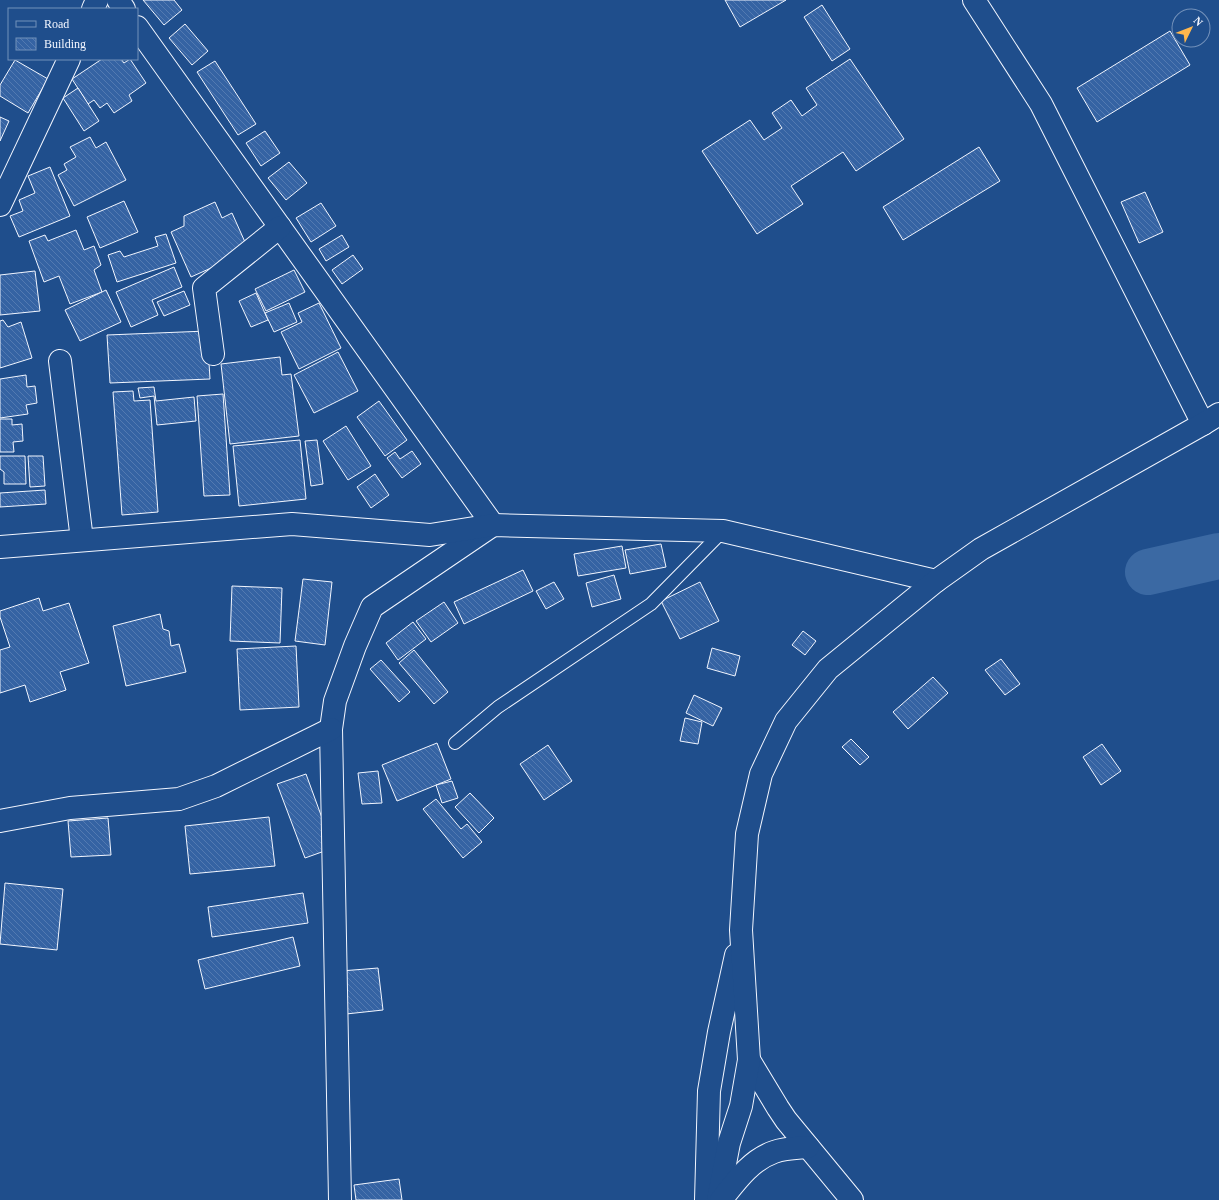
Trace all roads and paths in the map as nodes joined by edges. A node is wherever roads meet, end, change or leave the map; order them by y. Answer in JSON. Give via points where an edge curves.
{"nodes":[{"id":1,"x":974,"y":0,"type":"edge"},
{"id":2,"x":138,"y":28,"type":"edge"},
{"id":3,"x":69,"y":60,"type":"edge"},
{"id":4,"x":0,"y":205,"type":"edge"},
{"id":5,"x":280,"y":227,"type":"junction"},
{"id":6,"x":213,"y":354,"type":"dead end"},
{"id":7,"x":60,"y":361,"type":"dead end"},
{"id":8,"x":1211,"y":419,"type":"edge"},
{"id":9,"x":493,"y":525,"type":"junction"},
{"id":10,"x":723,"y":532,"type":"junction"},
{"id":11,"x":82,"y":540,"type":"junction"},
{"id":12,"x":0,"y":547,"type":"edge"},
{"id":13,"x":936,"y":581,"type":"junction"},
{"id":14,"x":331,"y":729,"type":"junction"},
{"id":15,"x":455,"y":743,"type":"dead end"},
{"id":16,"x":0,"y":821,"type":"edge"},
{"id":17,"x":741,"y":930,"type":"junction"},
{"id":18,"x":749,"y":1060,"type":"junction"},
{"id":19,"x":808,"y":1147,"type":"junction"},
{"id":20,"x":340,"y":1200,"type":"edge"},
{"id":21,"x":706,"y":1200,"type":"edge"},
{"id":22,"x":718,"y":1200,"type":"edge"},
{"id":23,"x":721,"y":1200,"type":"edge"},
{"id":24,"x":852,"y":1200,"type":"edge"}],
"edges":[{"from":1,"to":8,"type":"street","via":[[1042,104]]},
{"from":2,"to":5,"type":"street"},
{"from":3,"to":4,"type":"street"},
{"from":5,"to":6,"type":"street","via":[[204,288]]},
{"from":5,"to":9,"type":"street"},
{"from":7,"to":11,"type":"street"},
{"from":8,"to":13,"type":"street","via":[[982,549]]},
{"from":9,"to":10,"type":"street"},
{"from":9,"to":11,"type":"street","via":[[430,535],[292,524]]},
{"from":9,"to":14,"type":"street","via":[[372,607],[354,646],[335,701]]},
{"from":10,"to":13,"type":"street"},
{"from":10,"to":15,"type":"lane","via":[[651,604],[498,707]]},
{"from":11,"to":12,"type":"street"},
{"from":13,"to":17,"type":"street","via":[[828,669],[786,721],[761,774],[746,834]]},
{"from":14,"to":16,"type":"street","via":[[216,786],[179,799],[70,808]]},
{"from":14,"to":20,"type":"street"},
{"from":17,"to":18,"type":"street"},
{"from":17,"to":21,"type":"street","via":[[709,1091]]},
{"from":18,"to":19,"type":"street","via":[[778,1108]]},
{"from":18,"to":22,"type":"street","via":[[741,1106],[729,1143]]},
{"from":19,"to":23,"type":"street","via":[[774,1152],[754,1162]]},
{"from":19,"to":24,"type":"street"}]}
